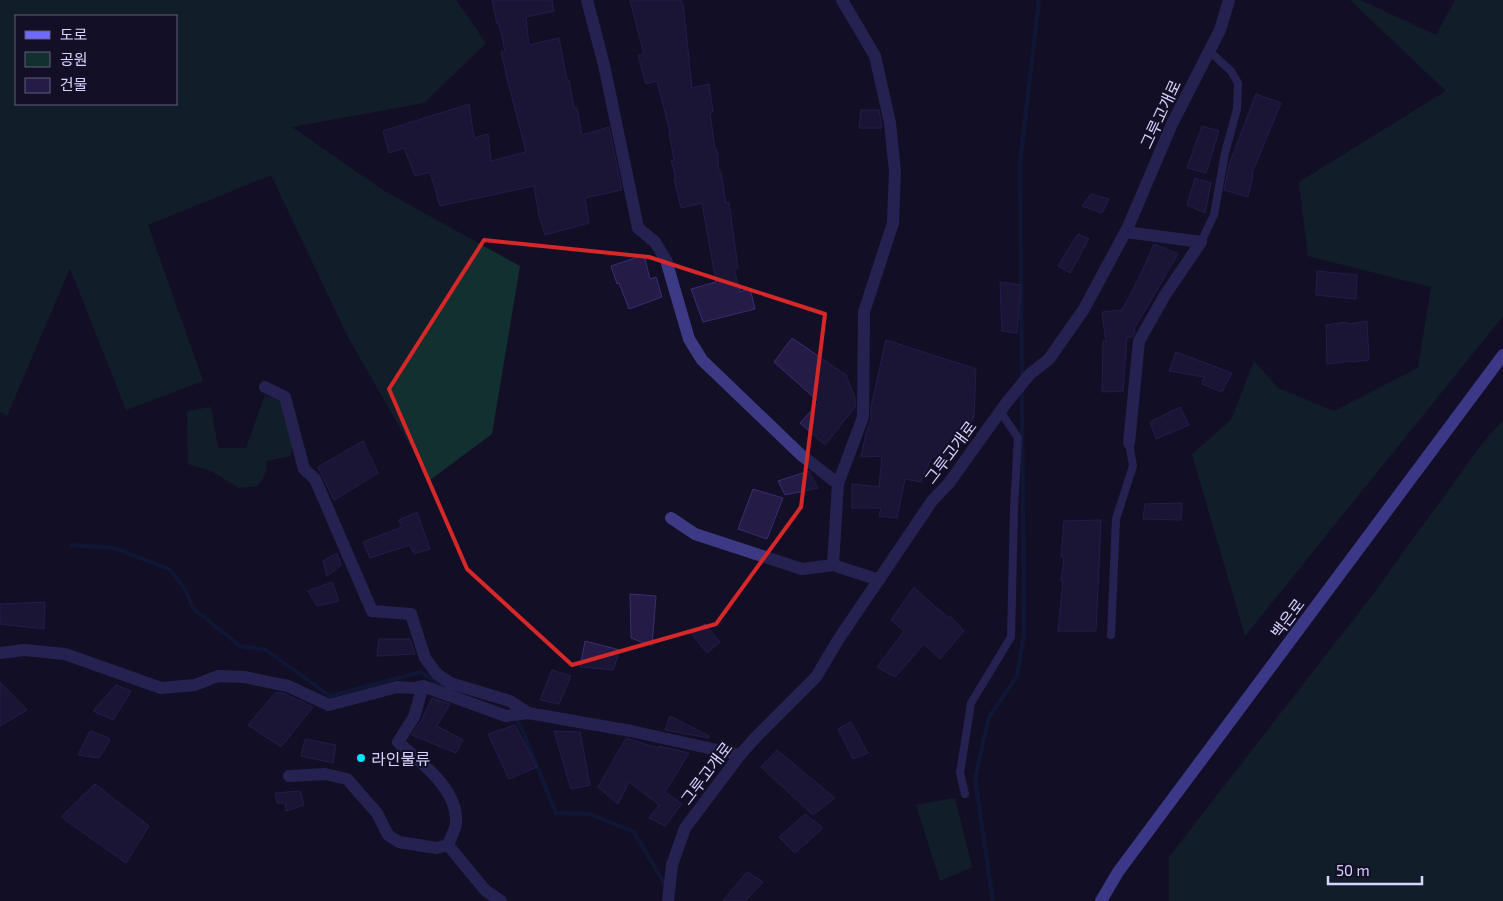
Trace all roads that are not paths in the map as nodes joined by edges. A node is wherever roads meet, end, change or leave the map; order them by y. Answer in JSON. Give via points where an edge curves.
{"nodes":[{"id":1,"x":587,"y":0,"type":"edge"},
{"id":2,"x":842,"y":0,"type":"edge"},
{"id":3,"x":1229,"y":0,"type":"edge"},
{"id":4,"x":1209,"y":51,"type":"junction"},
{"id":5,"x":1126,"y":232,"type":"junction"},
{"id":6,"x":1201,"y":242,"type":"junction"},
{"id":7,"x":1503,"y":355,"type":"edge"},
{"id":8,"x":266,"y":387,"type":"dead end"},
{"id":9,"x":1003,"y":407,"type":"junction"},
{"id":10,"x":1129,"y":443,"type":"joint"},
{"id":11,"x":838,"y":484,"type":"junction"},
{"id":12,"x":671,"y":518,"type":"dead end"},
{"id":13,"x":833,"y":565,"type":"junction"},
{"id":14,"x":879,"y":580,"type":"junction"},
{"id":15,"x":1111,"y":635,"type":"dead end"},
{"id":16,"x":0,"y":653,"type":"edge"},
{"id":17,"x":422,"y":686,"type":"junction"},
{"id":18,"x":525,"y":714,"type":"junction"},
{"id":19,"x":740,"y":755,"type":"junction"},
{"id":20,"x":289,"y":776,"type":"dead end"},
{"id":21,"x":965,"y":794,"type":"dead end"},
{"id":22,"x":448,"y":845,"type":"junction"},
{"id":23,"x":668,"y":896,"type":"edge"},
{"id":24,"x":501,"y":901,"type":"edge"},
{"id":25,"x":1101,"y":901,"type":"edge"}],
"edges":[{"from":1,"to":11,"type":"street","via":[[638,228],[655,242],[666,260],[689,339],[702,360],[800,454]]},
{"from":2,"to":11,"type":"street","via":[[875,56],[890,123],[895,171],[893,223],[864,312],[863,417]]},
{"from":3,"to":4,"type":"street","name":"그루고개로","via":[[1220,30]]},
{"from":4,"to":5,"type":"street","name":"그루고개로","via":[[1172,124]]},
{"from":4,"to":6,"type":"lane","via":[[1232,71],[1238,83],[1237,109],[1214,215]]},
{"from":5,"to":6,"type":"street"},
{"from":5,"to":9,"type":"street","name":"그루고개로","via":[[1084,309],[1049,359],[1030,374]]},
{"from":6,"to":10,"type":"street","via":[[1165,295],[1139,342]]},
{"from":7,"to":25,"type":"main road","name":"백은로","via":[[1118,872]]},
{"from":8,"to":18,"type":"street","via":[[285,397],[304,469],[315,479],[372,611],[411,614],[425,658],[437,674],[450,683],[510,701]]},
{"from":9,"to":14,"type":"street","name":"그루고개로","via":[[949,483],[932,501]]},
{"from":9,"to":21,"type":"lane","via":[[1018,438],[1011,637],[971,703],[960,772]]},
{"from":10,"to":15,"type":"lane","via":[[1133,466],[1116,519]]},
{"from":11,"to":13,"type":"street"},
{"from":12,"to":13,"type":"street","via":[[695,534],[802,569]]},
{"from":13,"to":14,"type":"street"},
{"from":14,"to":19,"type":"street","name":"그루고개로","via":[[816,677]]},
{"from":16,"to":17,"type":"street","via":[[24,650],[64,654],[162,688],[194,684],[218,676],[244,677],[288,686],[329,705],[397,687]]},
{"from":17,"to":18,"type":"street","via":[[506,716]]},
{"from":17,"to":22,"type":"street","via":[[414,717],[398,742],[439,779],[454,804],[456,824]]},
{"from":18,"to":19,"type":"street","via":[[631,731]]},
{"from":19,"to":23,"type":"street","name":"그루고개로","via":[[685,828],[672,865]]},
{"from":20,"to":22,"type":"street","via":[[325,774],[348,779],[377,813],[388,835],[399,842],[436,848]]},
{"from":22,"to":24,"type":"street","via":[[485,890]]}]}
